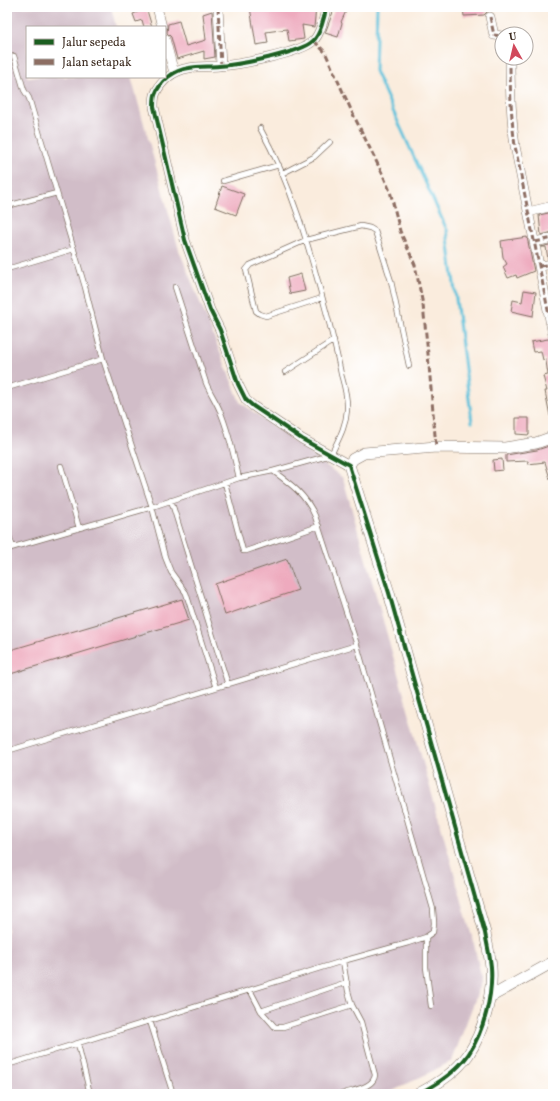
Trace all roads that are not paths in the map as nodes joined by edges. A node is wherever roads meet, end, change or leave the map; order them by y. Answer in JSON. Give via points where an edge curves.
{"nodes":[{"id":1,"x":157,"y":7,"type":"edge"},
{"id":2,"x":218,"y":7,"type":"edge"},
{"id":3,"x":326,"y":7,"type":"edge"},
{"id":4,"x":490,"y":17,"type":"dead end"},
{"id":5,"x":162,"y":26,"type":"edge"},
{"id":6,"x":494,"y":35,"type":"edge"},
{"id":7,"x":166,"y":43,"type":"edge"},
{"id":8,"x":14,"y":56,"type":"dead end"},
{"id":9,"x":221,"y":66,"type":"junction"},
{"id":10,"x":510,"y":66,"type":"edge"},
{"id":11,"x":174,"y":72,"type":"junction"},
{"id":12,"x":260,"y":128,"type":"dead end"},
{"id":13,"x":330,"y":142,"type":"dead end"},
{"id":14,"x":279,"y":165,"type":"junction"},
{"id":15,"x":282,"y":173,"type":"junction"},
{"id":16,"x":223,"y":181,"type":"dead end"},
{"id":17,"x":57,"y":193,"type":"junction"},
{"id":18,"x":7,"y":206,"type":"edge"},
{"id":19,"x":553,"y":206,"type":"edge"},
{"id":20,"x":528,"y":212,"type":"junction"},
{"id":21,"x":553,"y":238,"type":"edge"},
{"id":22,"x":306,"y":240,"type":"junction"},
{"id":23,"x":535,"y":242,"type":"junction"},
{"id":24,"x":74,"y":249,"type":"junction"},
{"id":25,"x":553,"y":264,"type":"edge"},
{"id":26,"x":540,"y":266,"type":"junction"},
{"id":27,"x":7,"y":269,"type":"edge"},
{"id":28,"x":175,"y":287,"type":"dead end"},
{"id":29,"x":549,"y":292,"type":"edge"},
{"id":30,"x":322,"y":298,"type":"junction"},
{"id":31,"x":552,"y":319,"type":"edge"},
{"id":32,"x":553,"y":335,"type":"edge"},
{"id":33,"x":334,"y":340,"type":"junction"},
{"id":34,"x":103,"y":359,"type":"junction"},
{"id":35,"x":409,"y":366,"type":"dead end"},
{"id":36,"x":285,"y":372,"type":"dead end"},
{"id":37,"x":7,"y":388,"type":"edge"},
{"id":38,"x":553,"y":437,"type":"edge"},
{"id":39,"x":331,"y":455,"type":"junction"},
{"id":40,"x":349,"y":465,"type":"junction"},
{"id":41,"x":61,"y":466,"type":"dead end"},
{"id":42,"x":273,"y":471,"type":"junction"},
{"id":43,"x":239,"y":478,"type":"junction"},
{"id":44,"x":225,"y":482,"type":"junction"},
{"id":45,"x":171,"y":500,"type":"junction"},
{"id":46,"x":152,"y":506,"type":"junction"},
{"id":47,"x":319,"y":526,"type":"junction"},
{"id":48,"x":79,"y":528,"type":"junction"},
{"id":49,"x":7,"y":531,"type":"edge"},
{"id":50,"x":13,"y":547,"type":"junction"},
{"id":51,"x":7,"y":549,"type":"edge"},
{"id":52,"x":357,"y":645,"type":"junction"},
{"id":53,"x":228,"y":685,"type":"junction"},
{"id":54,"x":216,"y":688,"type":"junction"},
{"id":55,"x":7,"y":751,"type":"edge"},
{"id":56,"x":426,"y":937,"type":"junction"},
{"id":57,"x":343,"y":961,"type":"junction"},
{"id":58,"x":553,"y":962,"type":"edge"},
{"id":59,"x":347,"y":982,"type":"junction"},
{"id":60,"x":250,"y":990,"type":"junction"},
{"id":61,"x":490,"y":997,"type":"junction"},
{"id":62,"x":352,"y":1005,"type":"junction"},
{"id":63,"x":431,"y":1006,"type":"dead end"},
{"id":64,"x":261,"y":1011,"type":"junction"},
{"id":65,"x":150,"y":1021,"type":"junction"},
{"id":66,"x":78,"y":1044,"type":"junction"},
{"id":67,"x":7,"y":1065,"type":"edge"},
{"id":68,"x":90,"y":1094,"type":"edge"},
{"id":69,"x":173,"y":1094,"type":"edge"},
{"id":70,"x":342,"y":1094,"type":"edge"},
{"id":71,"x":418,"y":1094,"type":"edge"}],
"edges":[{"from":1,"to":5,"type":"street"},
{"from":2,"to":9,"type":"street"},
{"from":3,"to":9,"type":"street","via":[[321,29],[314,41],[299,49]]},
{"from":4,"to":6,"type":"street"},
{"from":7,"to":11,"type":"street"},
{"from":8,"to":17,"type":"lane"},
{"from":9,"to":11,"type":"street","via":[[188,68]]},
{"from":10,"to":20,"type":"street","via":[[512,123]]},
{"from":11,"to":39,"type":"street","via":[[161,84],[154,96],[154,107],[185,240],[238,384],[246,400],[253,406]]},
{"from":12,"to":14,"type":"lane"},
{"from":13,"to":15,"type":"lane","via":[[314,157]]},
{"from":14,"to":15,"type":"lane"},
{"from":14,"to":16,"type":"lane"},
{"from":15,"to":22,"type":"lane"},
{"from":17,"to":18,"type":"lane"},
{"from":17,"to":24,"type":"lane"},
{"from":19,"to":20,"type":"street"},
{"from":20,"to":23,"type":"street"},
{"from":21,"to":23,"type":"street"},
{"from":22,"to":30,"type":"lane"},
{"from":22,"to":30,"type":"lane","via":[[250,265],[246,270],[256,311],[266,316]]},
{"from":22,"to":35,"type":"lane","via":[[361,226],[375,231],[391,281]]},
{"from":23,"to":26,"type":"street"},
{"from":24,"to":27,"type":"lane"},
{"from":24,"to":34,"type":"lane"},
{"from":25,"to":26,"type":"street"},
{"from":26,"to":29,"type":"street"},
{"from":28,"to":43,"type":"lane","via":[[206,383],[226,426]]},
{"from":29,"to":31,"type":"street"},
{"from":30,"to":33,"type":"lane"},
{"from":31,"to":32,"type":"street"},
{"from":33,"to":36,"type":"lane"},
{"from":33,"to":39,"type":"lane","via":[[347,396],[347,410],[344,430]]},
{"from":34,"to":37,"type":"lane"},
{"from":34,"to":46,"type":"lane"},
{"from":38,"to":40,"type":"street","via":[[536,443],[505,448],[462,446],[364,453],[353,459]]},
{"from":39,"to":40,"type":"street"},
{"from":39,"to":42,"type":"lane"},
{"from":40,"to":61,"type":"street","via":[[389,593],[485,933],[491,966]]},
{"from":41,"to":48,"type":"lane"},
{"from":42,"to":43,"type":"lane"},
{"from":42,"to":47,"type":"lane","via":[[305,498]]},
{"from":43,"to":44,"type":"lane"},
{"from":44,"to":45,"type":"lane"},
{"from":44,"to":47,"type":"lane","via":[[243,551]]},
{"from":45,"to":46,"type":"lane"},
{"from":45,"to":53,"type":"lane"},
{"from":46,"to":48,"type":"lane"},
{"from":46,"to":54,"type":"lane","via":[[165,557],[171,572],[186,594]]},
{"from":47,"to":52,"type":"lane"},
{"from":48,"to":50,"type":"lane"},
{"from":49,"to":50,"type":"lane"},
{"from":50,"to":51,"type":"lane"},
{"from":52,"to":53,"type":"lane"},
{"from":52,"to":56,"type":"lane","via":[[434,908],[433,932]]},
{"from":53,"to":54,"type":"lane"},
{"from":54,"to":55,"type":"lane"},
{"from":56,"to":57,"type":"lane"},
{"from":56,"to":63,"type":"lane","via":[[426,967]]},
{"from":57,"to":59,"type":"lane"},
{"from":57,"to":60,"type":"lane"},
{"from":58,"to":61,"type":"street"},
{"from":59,"to":62,"type":"lane"},
{"from":59,"to":64,"type":"lane"},
{"from":60,"to":64,"type":"lane"},
{"from":60,"to":65,"type":"lane"},
{"from":61,"to":71,"type":"street","via":[[480,1033],[468,1055],[446,1077]]},
{"from":62,"to":64,"type":"lane","via":[[283,1027],[275,1027]]},
{"from":62,"to":70,"type":"lane","via":[[361,1022],[375,1080]]},
{"from":65,"to":66,"type":"lane"},
{"from":65,"to":69,"type":"lane"},
{"from":66,"to":67,"type":"lane"},
{"from":66,"to":68,"type":"lane"}]}
